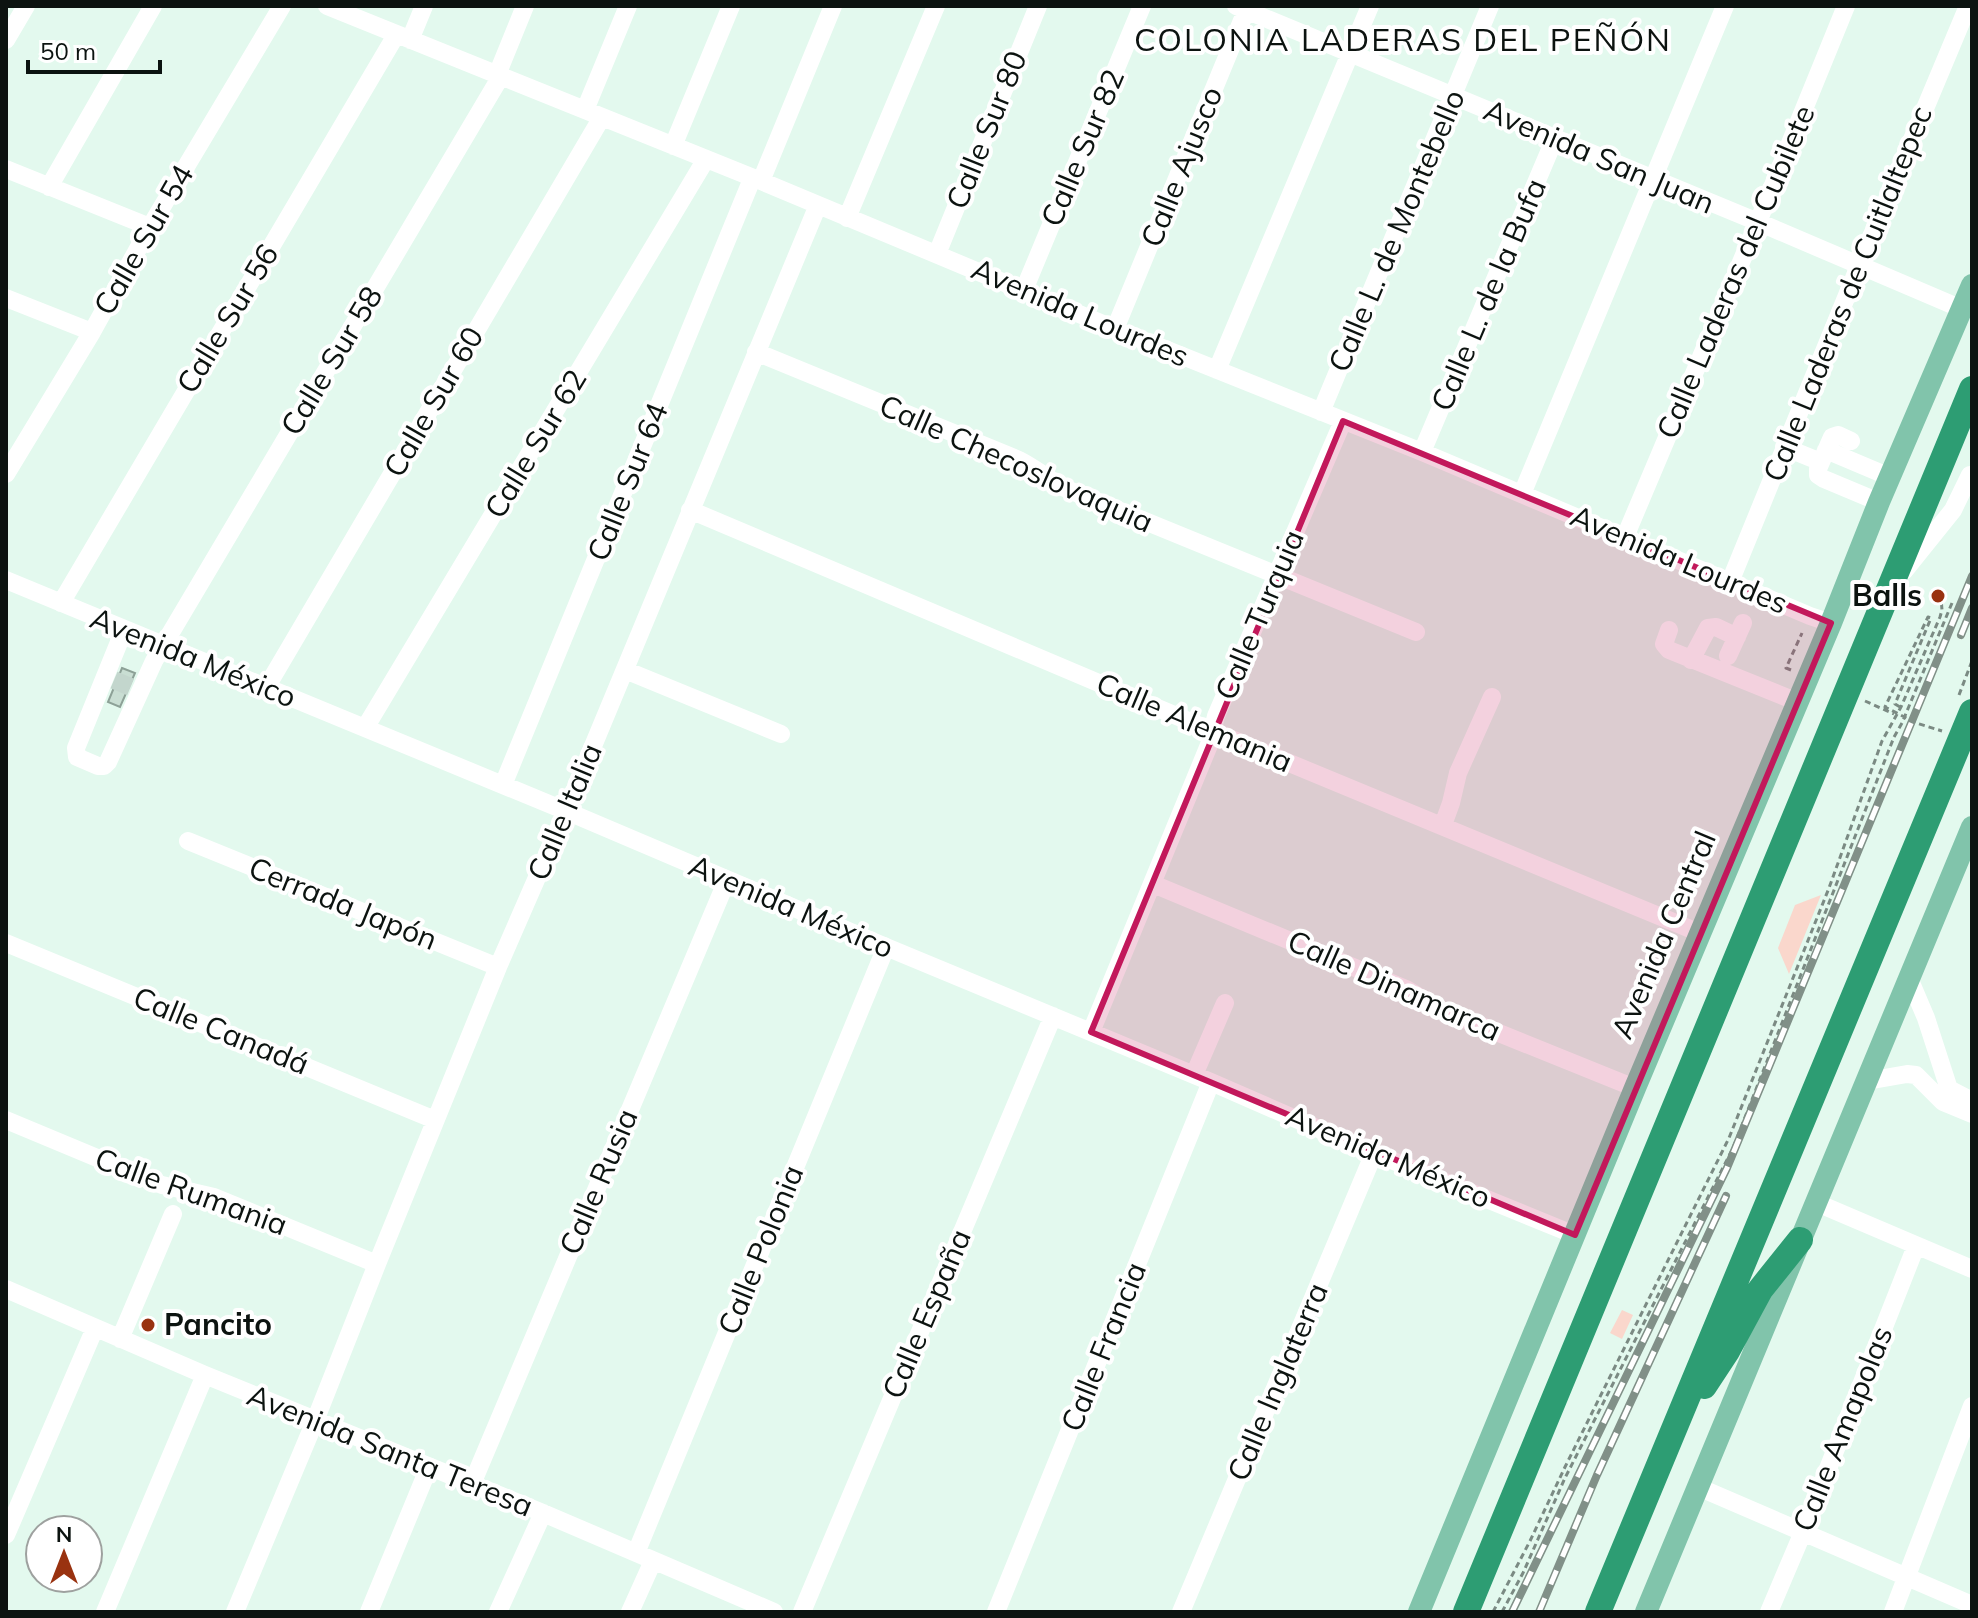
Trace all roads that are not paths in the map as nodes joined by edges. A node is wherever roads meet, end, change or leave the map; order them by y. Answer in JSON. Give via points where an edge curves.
{"nodes":[{"id":1,"x":26,"y":6,"type":"edge"},
{"id":2,"x":153,"y":6,"type":"edge"},
{"id":3,"x":282,"y":6,"type":"edge"},
{"id":4,"x":327,"y":6,"type":"edge"},
{"id":5,"x":424,"y":6,"type":"edge"},
{"id":6,"x":525,"y":6,"type":"edge"},
{"id":7,"x":628,"y":6,"type":"edge"},
{"id":8,"x":731,"y":6,"type":"edge"},
{"id":9,"x":833,"y":6,"type":"edge"},
{"id":10,"x":936,"y":6,"type":"edge"},
{"id":11,"x":1038,"y":6,"type":"edge"},
{"id":12,"x":1142,"y":6,"type":"edge"},
{"id":13,"x":1370,"y":6,"type":"edge"},
{"id":14,"x":1490,"y":6,"type":"edge"},
{"id":15,"x":1725,"y":6,"type":"edge"},
{"id":16,"x":1846,"y":6,"type":"edge"},
{"id":17,"x":1244,"y":7,"type":"edge"},
{"id":18,"x":1970,"y":7,"type":"edge"},
{"id":19,"x":403,"y":38,"type":"junction"},
{"id":20,"x":6,"y":40,"type":"edge"},
{"id":21,"x":1350,"y":53,"type":"junction"},
{"id":22,"x":499,"y":75,"type":"junction"},
{"id":23,"x":1453,"y":96,"type":"junction"},
{"id":24,"x":594,"y":114,"type":"junction"},
{"id":25,"x":1555,"y":138,"type":"junction"},
{"id":26,"x":673,"y":146,"type":"junction"},
{"id":27,"x":706,"y":159,"type":"junction"},
{"id":28,"x":6,"y":169,"type":"edge"},
{"id":29,"x":1654,"y":179,"type":"junction"},
{"id":30,"x":756,"y":180,"type":"junction"},
{"id":31,"x":49,"y":187,"type":"junction"},
{"id":32,"x":818,"y":205,"type":"junction"},
{"id":33,"x":847,"y":218,"type":"junction"},
{"id":34,"x":1758,"y":222,"type":"junction"},
{"id":35,"x":150,"y":227,"type":"junction"},
{"id":36,"x":937,"y":254,"type":"junction"},
{"id":37,"x":1859,"y":266,"type":"junction"},
{"id":38,"x":1972,"y":285,"type":"edge"},
{"id":39,"x":1024,"y":290,"type":"junction"},
{"id":40,"x":6,"y":298,"type":"edge"},
{"id":41,"x":1962,"y":309,"type":"junction"},
{"id":42,"x":1115,"y":329,"type":"junction"},
{"id":43,"x":92,"y":332,"type":"junction"},
{"id":44,"x":756,"y":352,"type":"junction"},
{"id":45,"x":1217,"y":370,"type":"junction"},
{"id":46,"x":1972,"y":389,"type":"edge"},
{"id":47,"x":1321,"y":412,"type":"junction"},
{"id":48,"x":1343,"y":421,"type":"junction"},
{"id":49,"x":1851,"y":441,"type":"dead end"},
{"id":50,"x":1784,"y":447,"type":"junction"},
{"id":51,"x":1422,"y":452,"type":"junction"},
{"id":52,"x":1824,"y":456,"type":"junction"},
{"id":53,"x":1862,"y":465,"type":"junction"},
{"id":54,"x":6,"y":474,"type":"edge"},
{"id":55,"x":1970,"y":475,"type":"dead end"},
{"id":56,"x":1890,"y":477,"type":"junction"},
{"id":57,"x":1851,"y":491,"type":"junction"},
{"id":58,"x":1522,"y":494,"type":"junction"},
{"id":59,"x":1879,"y":502,"type":"junction"},
{"id":60,"x":690,"y":510,"type":"junction"},
{"id":61,"x":1625,"y":537,"type":"junction"},
{"id":62,"x":1277,"y":575,"type":"junction"},
{"id":63,"x":6,"y":580,"type":"edge"},
{"id":64,"x":1730,"y":582,"type":"junction"},
{"id":65,"x":1890,"y":588,"type":"junction"},
{"id":66,"x":61,"y":603,"type":"junction"},
{"id":67,"x":1831,"y":623,"type":"junction"},
{"id":68,"x":124,"y":630,"type":"junction"},
{"id":69,"x":1669,"y":630,"type":"dead end"},
{"id":70,"x":1416,"y":632,"type":"dead end"},
{"id":71,"x":164,"y":646,"type":"junction"},
{"id":72,"x":1728,"y":656,"type":"dead end"},
{"id":73,"x":1691,"y":660,"type":"junction"},
{"id":74,"x":625,"y":670,"type":"junction"},
{"id":75,"x":266,"y":688,"type":"junction"},
{"id":76,"x":1492,"y":697,"type":"dead end"},
{"id":77,"x":1798,"y":702,"type":"junction"},
{"id":78,"x":1972,"y":712,"type":"edge"},
{"id":79,"x":365,"y":728,"type":"junction"},
{"id":80,"x":1212,"y":731,"type":"junction"},
{"id":81,"x":781,"y":734,"type":"dead end"},
{"id":82,"x":503,"y":785,"type":"junction"},
{"id":83,"x":566,"y":811,"type":"junction"},
{"id":84,"x":1443,"y":825,"type":"junction"},
{"id":85,"x":1972,"y":827,"type":"edge"},
{"id":86,"x":188,"y":841,"type":"dead end"},
{"id":87,"x":727,"y":880,"type":"junction"},
{"id":88,"x":1153,"y":884,"type":"junction"},
{"id":89,"x":1700,"y":933,"type":"junction"},
{"id":90,"x":6,"y":943,"type":"edge"},
{"id":91,"x":886,"y":947,"type":"junction"},
{"id":92,"x":498,"y":967,"type":"junction"},
{"id":93,"x":1909,"y":978,"type":"junction"},
{"id":94,"x":1225,"y":1003,"type":"dead end"},
{"id":95,"x":1053,"y":1016,"type":"junction"},
{"id":96,"x":1091,"y":1032,"type":"junction"},
{"id":97,"x":1203,"y":1079,"type":"junction"},
{"id":98,"x":1867,"y":1081,"type":"junction"},
{"id":99,"x":1635,"y":1088,"type":"junction"},
{"id":100,"x":1972,"y":1101,"type":"edge"},
{"id":101,"x":1972,"y":1114,"type":"edge"},
{"id":102,"x":6,"y":1120,"type":"edge"},
{"id":103,"x":435,"y":1120,"type":"junction"},
{"id":104,"x":1374,"y":1153,"type":"junction"},
{"id":105,"x":1817,"y":1203,"type":"junction"},
{"id":106,"x":173,"y":1214,"type":"dead end"},
{"id":107,"x":1575,"y":1235,"type":"junction"},
{"id":108,"x":1800,"y":1240,"type":"junction"},
{"id":109,"x":1916,"y":1246,"type":"junction"},
{"id":110,"x":377,"y":1264,"type":"junction"},
{"id":111,"x":1972,"y":1269,"type":"edge"},
{"id":112,"x":6,"y":1289,"type":"edge"},
{"id":113,"x":95,"y":1328,"type":"junction"},
{"id":114,"x":120,"y":1339,"type":"junction"},
{"id":115,"x":205,"y":1375,"type":"junction"},
{"id":116,"x":1972,"y":1406,"type":"edge"},
{"id":117,"x":315,"y":1421,"type":"junction"},
{"id":118,"x":1671,"y":1435,"type":"junction"},
{"id":119,"x":429,"y":1467,"type":"junction"},
{"id":120,"x":472,"y":1484,"type":"junction"},
{"id":121,"x":1698,"y":1487,"type":"junction"},
{"id":122,"x":543,"y":1513,"type":"junction"},
{"id":123,"x":1803,"y":1532,"type":"junction"},
{"id":124,"x":6,"y":1535,"type":"edge"},
{"id":125,"x":644,"y":1557,"type":"junction"},
{"id":126,"x":1908,"y":1577,"type":"junction"},
{"id":127,"x":1972,"y":1605,"type":"edge"},
{"id":128,"x":765,"y":1610,"type":"edge"},
{"id":129,"x":105,"y":1612,"type":"edge"},
{"id":130,"x":235,"y":1612,"type":"edge"},
{"id":131,"x":369,"y":1612,"type":"edge"},
{"id":132,"x":498,"y":1612,"type":"edge"},
{"id":133,"x":630,"y":1612,"type":"edge"},
{"id":134,"x":802,"y":1612,"type":"edge"},
{"id":135,"x":996,"y":1612,"type":"edge"},
{"id":136,"x":1181,"y":1612,"type":"edge"},
{"id":137,"x":1419,"y":1612,"type":"edge"},
{"id":138,"x":1466,"y":1612,"type":"edge"},
{"id":139,"x":1598,"y":1612,"type":"edge"},
{"id":140,"x":1646,"y":1612,"type":"edge"},
{"id":141,"x":1769,"y":1612,"type":"edge"},
{"id":142,"x":1893,"y":1612,"type":"edge"}],
"edges":[{"from":1,"to":20,"type":"street"},
{"from":2,"to":31,"type":"street"},
{"from":3,"to":35,"type":"street","name":"Calle Sur 54"},
{"from":4,"to":19,"type":"street","name":"Avenida Lourdes"},
{"from":5,"to":19,"type":"street","name":"Calle Sur 56"},
{"from":6,"to":22,"type":"street","name":"Calle Sur 58"},
{"from":7,"to":24,"type":"street","name":"Calle Sur 60"},
{"from":8,"to":26,"type":"street"},
{"from":9,"to":30,"type":"street","name":"Calle Sur 64"},
{"from":10,"to":33,"type":"street"},
{"from":11,"to":36,"type":"street","name":"Calle Sur 80"},
{"from":12,"to":39,"type":"street","name":"Calle Sur 82"},
{"from":13,"to":21,"type":"street"},
{"from":14,"to":23,"type":"street","name":"Calle L. de Montebello"},
{"from":15,"to":29,"type":"street"},
{"from":16,"to":34,"type":"street","name":"Calle Laderas del Cubilete"},
{"from":17,"to":21,"type":"street","name":"Avenida San Juan"},
{"from":17,"to":42,"type":"street","name":"Calle Ajusco"},
{"from":18,"to":37,"type":"street","name":"Calle Laderas de Cuitlaltepec"},
{"from":19,"to":22,"type":"street","name":"Avenida Lourdes"},
{"from":19,"to":66,"type":"street","name":"Calle Sur 56"},
{"from":21,"to":23,"type":"street","name":"Avenida San Juan"},
{"from":21,"to":45,"type":"street"},
{"from":22,"to":24,"type":"street","name":"Avenida Lourdes"},
{"from":22,"to":71,"type":"street","name":"Calle Sur 58"},
{"from":23,"to":25,"type":"street","name":"Avenida San Juan"},
{"from":23,"to":47,"type":"street","name":"Calle L. de Montebello"},
{"from":24,"to":26,"type":"street","name":"Avenida Lourdes"},
{"from":24,"to":75,"type":"street","name":"Calle Sur 60"},
{"from":25,"to":29,"type":"street","name":"Avenida San Juan"},
{"from":25,"to":51,"type":"street","name":"Calle L. de la Bufa"},
{"from":26,"to":27,"type":"street","name":"Avenida Lourdes"},
{"from":27,"to":30,"type":"street","name":"Avenida Lourdes"},
{"from":27,"to":79,"type":"street","name":"Calle Sur 62"},
{"from":28,"to":31,"type":"street"},
{"from":29,"to":34,"type":"street","name":"Avenida San Juan"},
{"from":29,"to":58,"type":"street"},
{"from":30,"to":32,"type":"street","name":"Avenida Lourdes"},
{"from":30,"to":82,"type":"street","name":"Calle Sur 64"},
{"from":31,"to":35,"type":"street"},
{"from":32,"to":33,"type":"street","name":"Avenida Lourdes"},
{"from":32,"to":44,"type":"street","name":"Calle Italia"},
{"from":33,"to":36,"type":"street","name":"Avenida Lourdes"},
{"from":34,"to":37,"type":"street","name":"Avenida San Juan"},
{"from":34,"to":61,"type":"street","name":"Calle Laderas del Cubilete"},
{"from":35,"to":43,"type":"street","name":"Calle Sur 54"},
{"from":36,"to":39,"type":"street","name":"Avenida Lourdes"},
{"from":37,"to":41,"type":"street","name":"Avenida San Juan"},
{"from":37,"to":50,"type":"street","name":"Calle Laderas de Cuitlaltepec"},
{"from":38,"to":41,"type":"main road","name":"Avenida Central"},
{"from":39,"to":42,"type":"street","name":"Avenida Lourdes"},
{"from":40,"to":43,"type":"street"},
{"from":41,"to":56,"type":"main road","name":"Avenida Central"},
{"from":42,"to":45,"type":"street","name":"Avenida Lourdes"},
{"from":43,"to":54,"type":"street","name":"Calle Sur 54"},
{"from":44,"to":60,"type":"street","name":"Calle Italia"},
{"from":44,"to":62,"type":"street","name":"Calle Checoslovaquia","via":[[1019,460],[1069,490]]},
{"from":45,"to":47,"type":"street","name":"Avenida Lourdes"},
{"from":46,"to":65,"type":"highway"},
{"from":47,"to":48,"type":"street","name":"Avenida Lourdes"},
{"from":48,"to":51,"type":"street","name":"Avenida Lourdes"},
{"from":48,"to":62,"type":"street","name":"Calle Turquia"},
{"from":49,"to":52,"type":"street","via":[[1834,436]]},
{"from":50,"to":52,"type":"street"},
{"from":50,"to":64,"type":"street","name":"Calle Laderas de Cuitlaltepec"},
{"from":51,"to":58,"type":"street","name":"Avenida Lourdes"},
{"from":52,"to":53,"type":"street"},
{"from":52,"to":57,"type":"street","via":[[1820,477]]},
{"from":53,"to":56,"type":"street"},
{"from":53,"to":57,"type":"street"},
{"from":55,"to":65,"type":"street","via":[[1953,510]]},
{"from":56,"to":59,"type":"main road","name":"Avenida Central"},
{"from":57,"to":59,"type":"street"},
{"from":58,"to":61,"type":"street","name":"Avenida Lourdes"},
{"from":59,"to":67,"type":"main road","name":"Avenida Central"},
{"from":60,"to":74,"type":"street","name":"Calle Italia"},
{"from":60,"to":80,"type":"street","name":"Calle Alemania"},
{"from":61,"to":64,"type":"street","name":"Avenida Lourdes"},
{"from":62,"to":70,"type":"street","name":"Calle Checoslovaquia"},
{"from":62,"to":80,"type":"street","name":"Calle Turquia"},
{"from":63,"to":66,"type":"street","name":"Avenida México"},
{"from":64,"to":67,"type":"street","name":"Avenida Lourdes"},
{"from":65,"to":138,"type":"highway"},
{"from":66,"to":68,"type":"street","name":"Avenida México"},
{"from":67,"to":77,"type":"main road","name":"Avenida Central"},
{"from":68,"to":71,"type":"street","name":"Avenida México"},
{"from":68,"to":71,"type":"street","name":"Calle Sur 58","via":[[110,678],[76,748],[80,760],[106,765],[137,689]]},
{"from":69,"to":73,"type":"street","via":[[1667,649]]},
{"from":71,"to":75,"type":"street","name":"Avenida México"},
{"from":72,"to":73,"type":"street","via":[[1740,630],[1716,627],[1708,628]]},
{"from":73,"to":77,"type":"street"},
{"from":74,"to":81,"type":"street"},
{"from":74,"to":83,"type":"street","name":"Calle Italia"},
{"from":75,"to":79,"type":"street","name":"Avenida México"},
{"from":76,"to":84,"type":"street","via":[[1458,773]]},
{"from":77,"to":89,"type":"main road","name":"Avenida Central"},
{"from":78,"to":118,"type":"highway"},
{"from":79,"to":82,"type":"street","name":"Avenida México"},
{"from":80,"to":84,"type":"street","name":"Calle Alemania"},
{"from":80,"to":88,"type":"street","name":"Calle Turquia"},
{"from":82,"to":83,"type":"street","name":"Avenida México"},
{"from":83,"to":87,"type":"street","name":"Avenida México"},
{"from":83,"to":92,"type":"street","name":"Calle Italia"},
{"from":84,"to":89,"type":"street","name":"Calle Alemania"},
{"from":85,"to":93,"type":"main road"},
{"from":86,"to":92,"type":"street","name":"Cerrada Japón"},
{"from":87,"to":91,"type":"street","name":"Avenida México"},
{"from":87,"to":120,"type":"street","name":"Calle Rusia"},
{"from":88,"to":96,"type":"street","name":"Calle Turquia"},
{"from":88,"to":99,"type":"street","name":"Calle Dinamarca"},
{"from":89,"to":99,"type":"main road","name":"Avenida Central"},
{"from":90,"to":103,"type":"street","name":"Calle Canadá"},
{"from":91,"to":95,"type":"street","name":"Avenida México"},
{"from":91,"to":125,"type":"street","name":"Calle Polonia"},
{"from":92,"to":103,"type":"street","name":"Calle Italia"},
{"from":93,"to":98,"type":"main road"},
{"from":93,"to":100,"type":"street","via":[[1946,1083]]},
{"from":94,"to":97,"type":"street","name":"Calle Francia"},
{"from":95,"to":96,"type":"street","name":"Avenida México"},
{"from":95,"to":134,"type":"street","name":"Calle España"},
{"from":96,"to":97,"type":"street","name":"Avenida México"},
{"from":97,"to":104,"type":"street","name":"Avenida México"},
{"from":97,"to":135,"type":"street","name":"Calle Francia"},
{"from":98,"to":101,"type":"street","via":[[1916,1075],[1943,1102]]},
{"from":98,"to":105,"type":"main road"},
{"from":99,"to":107,"type":"main road","name":"Avenida Central"},
{"from":102,"to":110,"type":"street","name":"Calle Rumania","via":[[162,1185],[214,1197]]},
{"from":103,"to":110,"type":"street","name":"Calle Italia"},
{"from":104,"to":107,"type":"street","name":"Avenida México"},
{"from":104,"to":136,"type":"street","name":"Calle Inglaterra"},
{"from":105,"to":108,"type":"main road"},
{"from":105,"to":109,"type":"street"},
{"from":106,"to":114,"type":"street"},
{"from":107,"to":137,"type":"main road","name":"Avenida Central"},
{"from":108,"to":118,"type":"highway","via":[[1760,1290]]},
{"from":108,"to":121,"type":"main road"},
{"from":109,"to":111,"type":"street"},
{"from":109,"to":123,"type":"street","name":"Calle Amapolas"},
{"from":110,"to":117,"type":"street","name":"Calle Italia"},
{"from":112,"to":113,"type":"street","name":"Avenida Santa Teresa"},
{"from":113,"to":114,"type":"street","name":"Avenida Santa Teresa"},
{"from":113,"to":124,"type":"street"},
{"from":114,"to":115,"type":"street","name":"Avenida Santa Teresa"},
{"from":115,"to":117,"type":"street","name":"Avenida Santa Teresa"},
{"from":115,"to":129,"type":"street"},
{"from":116,"to":126,"type":"street"},
{"from":117,"to":119,"type":"street","name":"Avenida Santa Teresa"},
{"from":117,"to":130,"type":"street","name":"Calle Italia"},
{"from":118,"to":139,"type":"highway"},
{"from":119,"to":120,"type":"street","name":"Avenida Santa Teresa"},
{"from":119,"to":131,"type":"street"},
{"from":120,"to":122,"type":"street","name":"Avenida Santa Teresa"},
{"from":121,"to":123,"type":"street"},
{"from":121,"to":140,"type":"main road"},
{"from":122,"to":125,"type":"street","name":"Avenida Santa Teresa"},
{"from":122,"to":132,"type":"street"},
{"from":123,"to":126,"type":"street"},
{"from":123,"to":141,"type":"street","name":"Calle Amapolas"},
{"from":125,"to":128,"type":"street","name":"Avenida Santa Teresa"},
{"from":125,"to":133,"type":"street","name":"Calle Polonia"},
{"from":126,"to":127,"type":"street"},
{"from":126,"to":142,"type":"street"}]}
